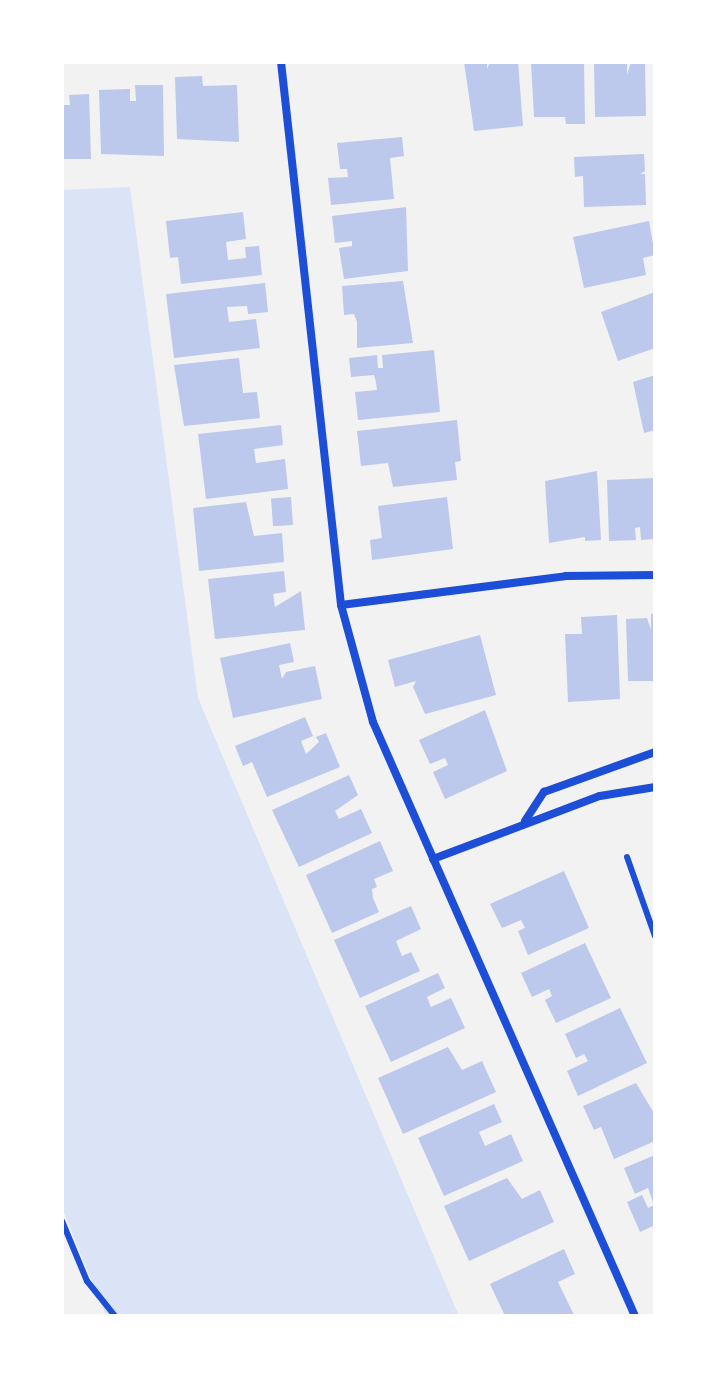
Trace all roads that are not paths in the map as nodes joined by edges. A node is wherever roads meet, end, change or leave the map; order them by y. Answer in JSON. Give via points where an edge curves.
{"nodes":[{"id":1,"x":281,"y":62,"type":"edge"},
{"id":2,"x":655,"y":575,"type":"edge"},
{"id":3,"x":341,"y":605,"type":"junction"},
{"id":4,"x":655,"y":752,"type":"edge"},
{"id":5,"x":655,"y":787,"type":"edge"},
{"id":6,"x":525,"y":821,"type":"junction"},
{"id":7,"x":627,"y":857,"type":"dead end"},
{"id":8,"x":433,"y":859,"type":"junction"},
{"id":9,"x":655,"y":936,"type":"edge"},
{"id":10,"x":62,"y":1221,"type":"edge"},
{"id":11,"x":115,"y":1316,"type":"edge"},
{"id":12,"x":635,"y":1316,"type":"edge"}],
"edges":[{"from":1,"to":3,"type":"street"},
{"from":2,"to":3,"type":"street","via":[[566,576]]},
{"from":3,"to":8,"type":"street","via":[[373,722]]},
{"from":4,"to":6,"type":"street","via":[[544,792]]},
{"from":5,"to":6,"type":"street","via":[[600,796]]},
{"from":6,"to":8,"type":"street"},
{"from":7,"to":9,"type":"lane"},
{"from":8,"to":12,"type":"street"},
{"from":10,"to":11,"type":"lane","via":[[87,1281]]}]}
